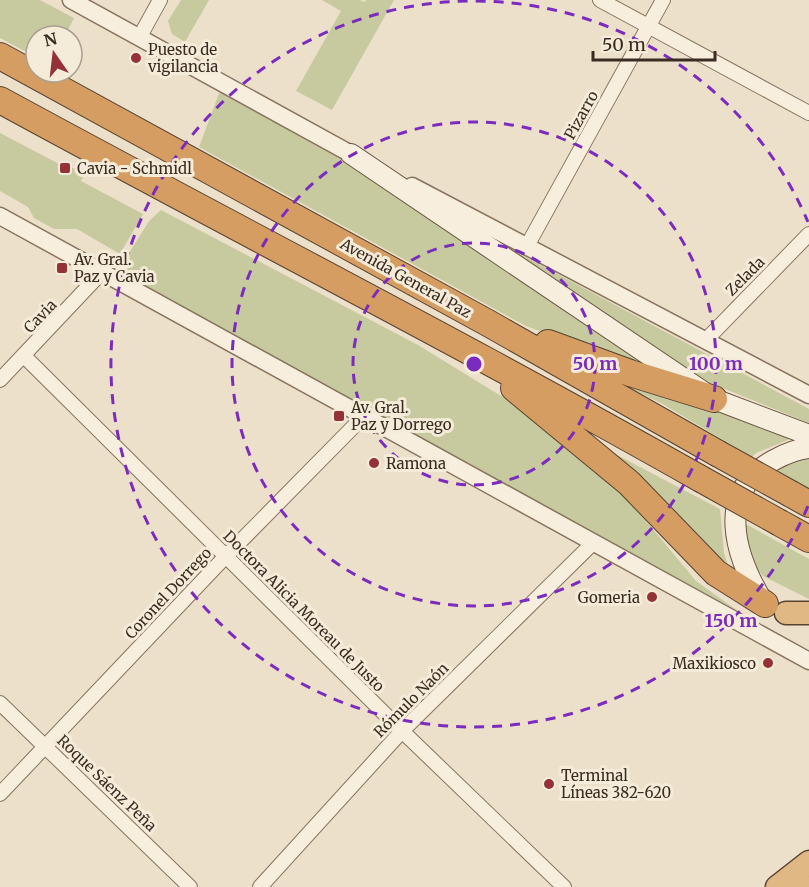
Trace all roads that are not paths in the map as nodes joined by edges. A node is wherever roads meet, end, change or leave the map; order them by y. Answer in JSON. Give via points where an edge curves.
{"nodes":[{"id":1,"x":71,"y":0,"type":"edge"},
{"id":2,"x":160,"y":0,"type":"edge"},
{"id":3,"x":600,"y":0,"type":"edge"},
{"id":4,"x":663,"y":0,"type":"edge"},
{"id":5,"x":648,"y":26,"type":"junction"},
{"id":6,"x":139,"y":38,"type":"junction"},
{"id":7,"x":0,"y":56,"type":"edge"},
{"id":8,"x":0,"y":100,"type":"edge"},
{"id":9,"x":809,"y":113,"type":"edge"},
{"id":10,"x":351,"y":154,"type":"junction"},
{"id":11,"x":0,"y":216,"type":"edge"},
{"id":12,"x":808,"y":236,"type":"edge"},
{"id":13,"x":527,"y":246,"type":"junction"},
{"id":14,"x":102,"y":272,"type":"junction"},
{"id":15,"x":488,"y":323,"type":"junction"},
{"id":16,"x":705,"y":341,"type":"junction"},
{"id":17,"x":462,"y":346,"type":"junction"},
{"id":18,"x":24,"y":356,"type":"junction"},
{"id":19,"x":0,"y":380,"type":"edge"},
{"id":20,"x":809,"y":395,"type":"edge"},
{"id":21,"x":714,"y":399,"type":"junction"},
{"id":22,"x":363,"y":417,"type":"junction"},
{"id":23,"x":809,"y":435,"type":"edge"},
{"id":24,"x":809,"y":448,"type":"edge"},
{"id":25,"x":800,"y":499,"type":"edge"},
{"id":26,"x":809,"y":539,"type":"edge"},
{"id":27,"x":593,"y":543,"type":"junction"},
{"id":28,"x":225,"y":557,"type":"junction"},
{"id":29,"x":776,"y":608,"type":"junction"},
{"id":30,"x":809,"y":613,"type":"edge"},
{"id":31,"x":809,"y":623,"type":"edge"},
{"id":32,"x":809,"y":661,"type":"edge"},
{"id":33,"x":0,"y":703,"type":"edge"},
{"id":34,"x":402,"y":731,"type":"junction"},
{"id":35,"x":45,"y":747,"type":"junction"},
{"id":36,"x":0,"y":794,"type":"edge"},
{"id":37,"x":809,"y":862,"type":"edge"},
{"id":38,"x":190,"y":887,"type":"edge"},
{"id":39,"x":260,"y":887,"type":"edge"},
{"id":40,"x":564,"y":887,"type":"edge"},
{"id":41,"x":777,"y":887,"type":"edge"}],
"edges":[{"from":1,"to":6,"type":"street"},
{"from":2,"to":6,"type":"street"},
{"from":3,"to":5,"type":"street"},
{"from":4,"to":5,"type":"street","name":"Pizarro"},
{"from":5,"to":9,"type":"street"},
{"from":5,"to":13,"type":"street","name":"Pizarro"},
{"from":6,"to":10,"type":"street"},
{"from":7,"to":15,"type":"highway","name":"Avenida General Paz"},
{"from":8,"to":17,"type":"highway"},
{"from":10,"to":13,"type":"street"},
{"from":10,"to":21,"type":"main road"},
{"from":11,"to":14,"type":"street"},
{"from":12,"to":16,"type":"street","name":"Zelada"},
{"from":13,"to":16,"type":"street"},
{"from":14,"to":18,"type":"street","name":"Cavia"},
{"from":14,"to":22,"type":"street"},
{"from":15,"to":21,"type":"highway","via":[[630,374]]},
{"from":15,"to":25,"type":"highway","name":"Avenida General Paz","bridge":true},
{"from":16,"to":20,"type":"street"},
{"from":17,"to":26,"type":"highway","bridge":true},
{"from":17,"to":29,"type":"highway","via":[[621,476],[716,573]]},
{"from":18,"to":19,"type":"street","name":"Cavia"},
{"from":18,"to":28,"type":"street","name":"Doctora Alicia Moreau de Justo"},
{"from":21,"to":23,"type":"main road"},
{"from":22,"to":27,"type":"street"},
{"from":22,"to":28,"type":"street","name":"Coronel Dorrego"},
{"from":24,"to":29,"type":"main road","via":[[763,466],[739,495],[736,534],[740,556],[748,577]]},
{"from":27,"to":32,"type":"street"},
{"from":27,"to":34,"type":"street","name":"Rómulo Naón"},
{"from":28,"to":34,"type":"street","name":"Doctora Alicia Moreau de Justo"},
{"from":28,"to":35,"type":"street","name":"Coronel Dorrego"},
{"from":29,"to":30,"type":"highway"},
{"from":29,"to":31,"type":"main road"},
{"from":33,"to":35,"type":"street","name":"Roque Sáenz Peña"},
{"from":34,"to":39,"type":"street","name":"Rómulo Naón"},
{"from":34,"to":40,"type":"street","name":"Doctora Alicia Moreau de Justo"},
{"from":35,"to":36,"type":"street","name":"Coronel Dorrego"},
{"from":35,"to":38,"type":"street","name":"Roque Sáenz Peña"},
{"from":37,"to":41,"type":"highway"}]}
